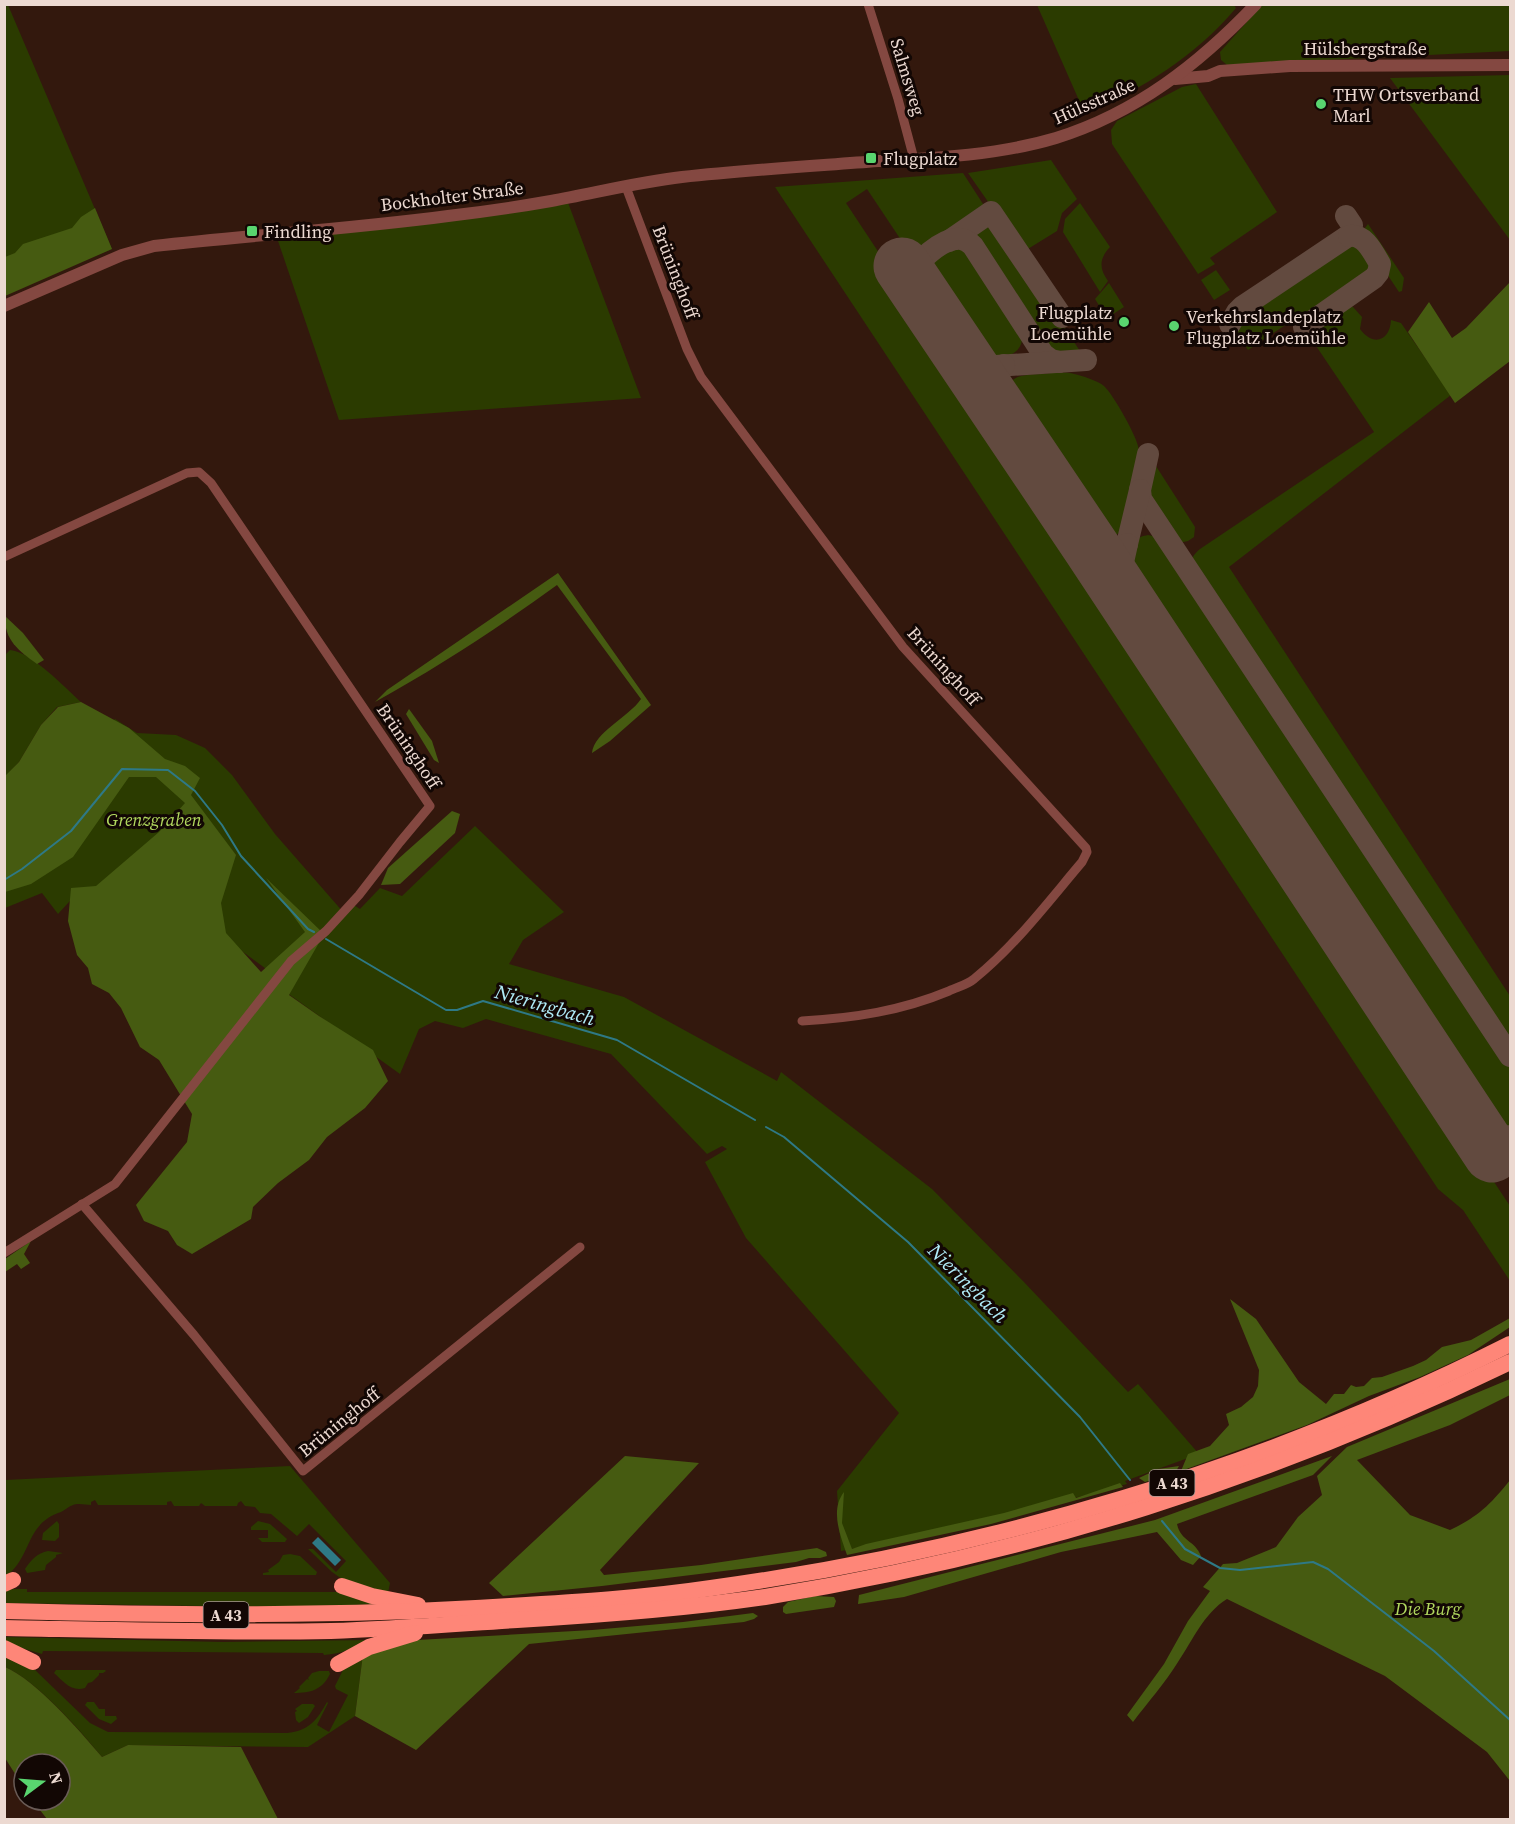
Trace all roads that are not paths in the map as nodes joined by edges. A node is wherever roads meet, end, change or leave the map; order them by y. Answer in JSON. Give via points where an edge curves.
{"nodes":[{"id":1,"x":868,"y":4,"type":"edge"},
{"id":2,"x":1256,"y":4,"type":"edge"},
{"id":3,"x":1205,"y":55,"type":"junction"},
{"id":4,"x":1510,"y":65,"type":"edge"},
{"id":5,"x":1220,"y":71,"type":"junction"},
{"id":6,"x":1175,"y":79,"type":"junction"},
{"id":7,"x":914,"y":159,"type":"junction"},
{"id":8,"x":626,"y":187,"type":"junction"},
{"id":9,"x":4,"y":306,"type":"edge"},
{"id":10,"x":4,"y":557,"type":"edge"},
{"id":11,"x":802,"y":1021,"type":"dead end"},
{"id":12,"x":82,"y":1204,"type":"junction"},
{"id":13,"x":580,"y":1246,"type":"dead end"},
{"id":14,"x":4,"y":1253,"type":"edge"},
{"id":15,"x":1510,"y":1344,"type":"edge"},
{"id":16,"x":1510,"y":1362,"type":"edge"},
{"id":17,"x":342,"y":1586,"type":"dead end"},
{"id":18,"x":448,"y":1610,"type":"junction"},
{"id":19,"x":4,"y":1611,"type":"edge"},
{"id":20,"x":438,"y":1625,"type":"junction"},
{"id":21,"x":4,"y":1628,"type":"edge"},
{"id":22,"x":4,"y":1648,"type":"edge"},
{"id":23,"x":33,"y":1662,"type":"dead end"},
{"id":24,"x":338,"y":1664,"type":"dead end"}],
"edges":[{"from":1,"to":7,"type":"street","name":"Salmsweg"},
{"from":2,"to":3,"type":"street","name":"Hülsstraße"},
{"from":3,"to":5,"type":"street"},
{"from":3,"to":6,"type":"street","name":"Hülsstraße"},
{"from":4,"to":5,"type":"street","name":"Hülsbergstraße","via":[[1290,66]]},
{"from":5,"to":6,"type":"street","name":"Hülsbergstraße"},
{"from":6,"to":7,"type":"street","name":"Hülsstraße","via":[[1126,109],[1056,138],[981,153]]},
{"from":7,"to":8,"type":"street","name":"Bockholter Straße","via":[[680,177]]},
{"from":8,"to":9,"type":"street","name":"Bockholter Straße","via":[[448,216],[154,246],[122,255]]},
{"from":8,"to":11,"type":"street","name":"Brüninghoff","via":[[701,377],[903,647],[1086,848],[1082,862],[1031,923],[972,981],[895,1010]]},
{"from":10,"to":12,"type":"street","name":"Brüninghoff","via":[[187,473],[198,472],[211,483],[430,806],[359,895],[291,962],[115,1184]]},
{"from":12,"to":13,"type":"street","name":"Brüninghoff","via":[[194,1335],[303,1472]]},
{"from":12,"to":14,"type":"street","name":"Brüninghoff"},
{"from":15,"to":18,"type":"highway","number":"A 43","via":[[1271,1450],[1132,1497],[1025,1526],[903,1556],[709,1589],[585,1602]]},
{"from":16,"to":20,"type":"highway","number":"A 43","via":[[1407,1410],[1276,1463],[1159,1505],[984,1553],[762,1597],[595,1616]]},
{"from":17,"to":18,"type":"highway","via":[[372,1596]]},
{"from":18,"to":19,"type":"highway","number":"A 43","via":[[291,1616]]},
{"from":20,"to":21,"type":"highway","number":"A 43","via":[[333,1631]]},
{"from":20,"to":24,"type":"highway","via":[[369,1647]]},
{"from":22,"to":23,"type":"highway"}]}
